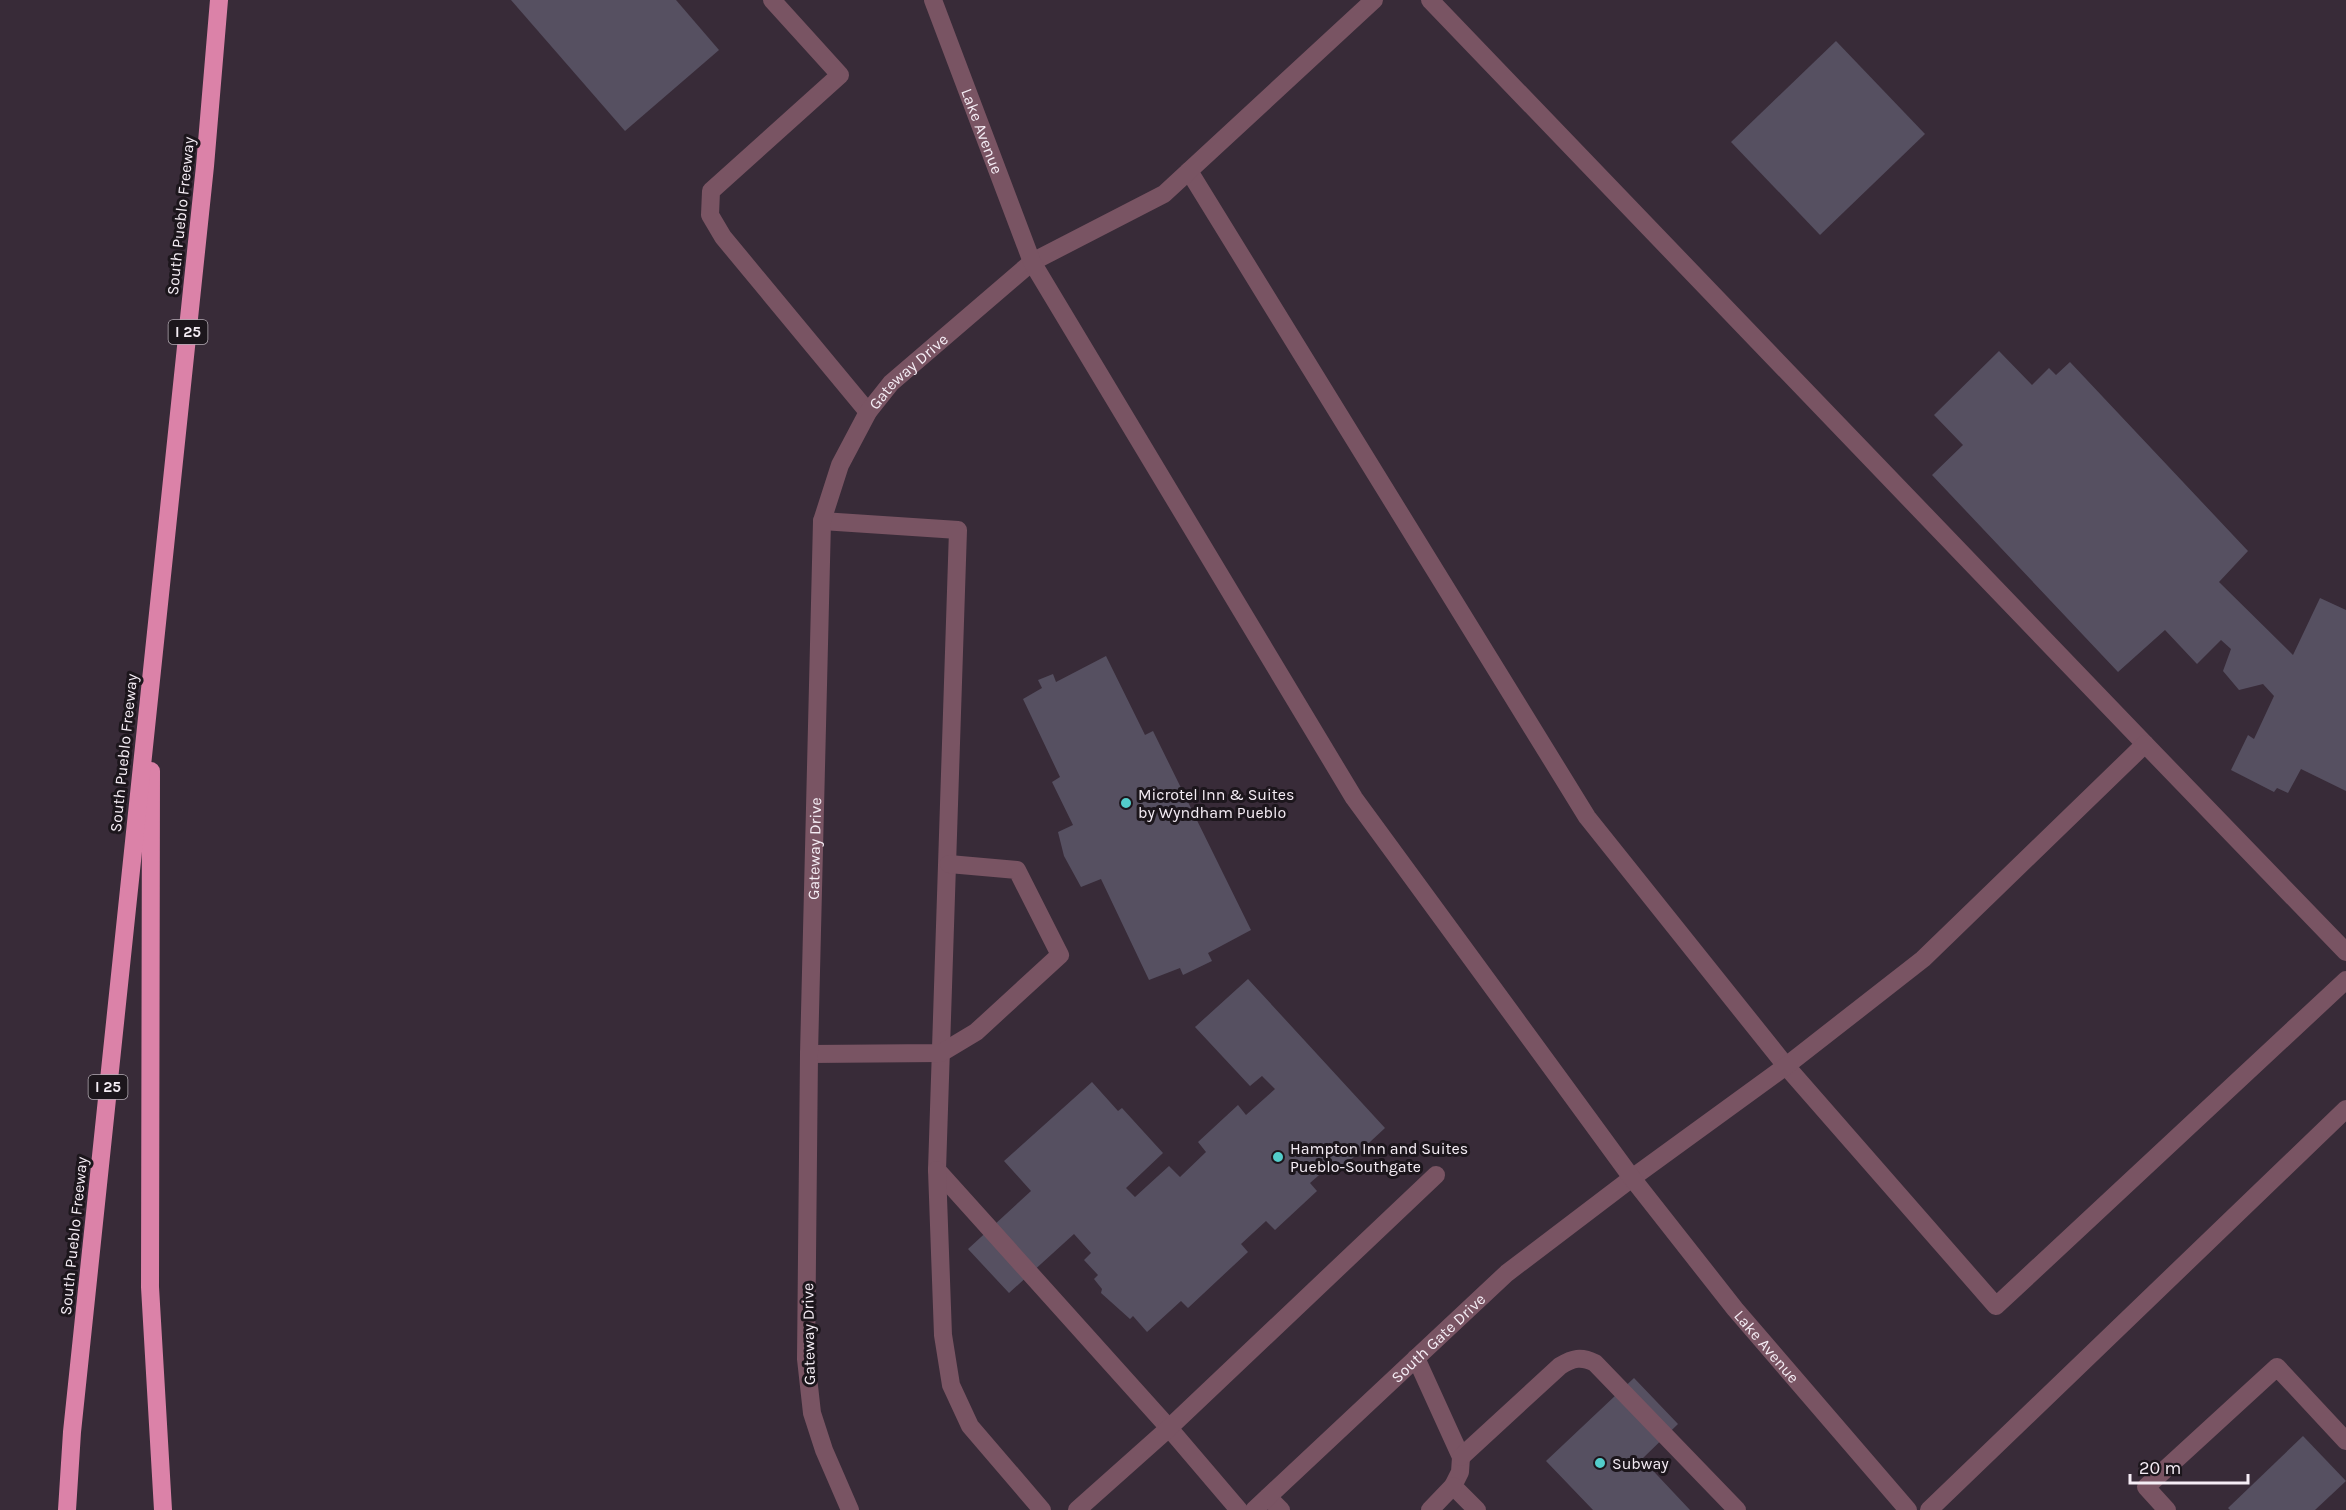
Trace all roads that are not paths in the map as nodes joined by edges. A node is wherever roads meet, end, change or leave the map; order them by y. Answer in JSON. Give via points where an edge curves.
{"nodes":[{"id":1,"x":219,"y":0,"type":"edge"},
{"id":2,"x":772,"y":0,"type":"edge"},
{"id":3,"x":933,"y":0,"type":"edge"},
{"id":4,"x":1374,"y":0,"type":"edge"},
{"id":5,"x":1430,"y":0,"type":"edge"},
{"id":6,"x":1189,"y":171,"type":"junction"},
{"id":7,"x":1032,"y":262,"type":"junction"},
{"id":8,"x":868,"y":412,"type":"junction"},
{"id":9,"x":822,"y":521,"type":"junction"},
{"id":10,"x":152,"y":664,"type":"junction"},
{"id":11,"x":2145,"y":744,"type":"junction"},
{"id":12,"x":949,"y":864,"type":"junction"},
{"id":13,"x":2346,"y":952,"type":"edge"},
{"id":14,"x":2346,"y":980,"type":"edge"},
{"id":15,"x":941,"y":1053,"type":"junction"},
{"id":16,"x":809,"y":1054,"type":"junction"},
{"id":17,"x":1786,"y":1066,"type":"junction"},
{"id":18,"x":2346,"y":1109,"type":"edge"},
{"id":19,"x":937,"y":1170,"type":"junction"},
{"id":20,"x":1436,"y":1175,"type":"dead end"},
{"id":21,"x":1632,"y":1178,"type":"junction"},
{"id":22,"x":1416,"y":1358,"type":"junction"},
{"id":23,"x":1169,"y":1428,"type":"junction"},
{"id":24,"x":2346,"y":1441,"type":"edge"},
{"id":25,"x":1461,"y":1457,"type":"junction"},
{"id":26,"x":1453,"y":1486,"type":"junction"},
{"id":27,"x":1274,"y":1504,"type":"edge"},
{"id":28,"x":67,"y":1510,"type":"edge"},
{"id":29,"x":163,"y":1510,"type":"edge"},
{"id":30,"x":850,"y":1510,"type":"edge"},
{"id":31,"x":1042,"y":1510,"type":"edge"},
{"id":32,"x":1077,"y":1510,"type":"edge"},
{"id":33,"x":1239,"y":1510,"type":"edge"},
{"id":34,"x":1254,"y":1510,"type":"edge"},
{"id":35,"x":1430,"y":1510,"type":"edge"},
{"id":36,"x":1477,"y":1510,"type":"edge"},
{"id":37,"x":1737,"y":1510,"type":"edge"},
{"id":38,"x":1908,"y":1510,"type":"edge"},
{"id":39,"x":1929,"y":1510,"type":"edge"},
{"id":40,"x":2167,"y":1510,"type":"edge"}],
"edges":[{"from":1,"to":10,"type":"highway","name":"South Pueblo Freeway","number":"I 25"},
{"from":2,"to":8,"type":"street","via":[[840,75],[711,191],[710,215],[723,237]]},
{"from":3,"to":7,"type":"street","name":"Lake Avenue"},
{"from":4,"to":6,"type":"street","name":"Gateway Drive"},
{"from":5,"to":11,"type":"street"},
{"from":6,"to":7,"type":"street","name":"Gateway Drive","via":[[1164,194]]},
{"from":6,"to":17,"type":"street","via":[[1587,817]]},
{"from":7,"to":8,"type":"street","name":"Gateway Drive","via":[[891,383]]},
{"from":7,"to":21,"type":"street","name":"Lake Avenue","via":[[1354,798]]},
{"from":8,"to":9,"type":"street","name":"Gateway Drive","via":[[840,465]]},
{"from":9,"to":12,"type":"street","via":[[958,530]]},
{"from":9,"to":16,"type":"street","name":"Gateway Drive"},
{"from":10,"to":28,"type":"highway","name":"South Pueblo Freeway","number":"I 25"},
{"from":10,"to":29,"type":"highway","via":[[150,1287]]},
{"from":11,"to":13,"type":"street"},
{"from":11,"to":17,"type":"street","name":"South Gate Drive","via":[[1923,959]]},
{"from":12,"to":15,"type":"street"},
{"from":12,"to":15,"type":"street","via":[[1017,870],[1060,955],[976,1032]]},
{"from":14,"to":17,"type":"street","via":[[1996,1306]]},
{"from":15,"to":16,"type":"street"},
{"from":15,"to":19,"type":"street"},
{"from":16,"to":30,"type":"street","name":"Gateway Drive","via":[[806,1359],[812,1413]]},
{"from":17,"to":21,"type":"street","name":"South Gate Drive"},
{"from":18,"to":39,"type":"street"},
{"from":19,"to":23,"type":"street"},
{"from":19,"to":31,"type":"street","via":[[943,1335],[951,1385],[970,1426]]},
{"from":20,"to":23,"type":"street"},
{"from":21,"to":22,"type":"street","name":"South Gate Drive","via":[[1507,1273]]},
{"from":21,"to":38,"type":"street","name":"Lake Avenue","via":[[1735,1309]]},
{"from":22,"to":25,"type":"street"},
{"from":22,"to":27,"type":"street","name":"South Gate Drive"},
{"from":23,"to":32,"type":"street"},
{"from":23,"to":33,"type":"street"},
{"from":24,"to":40,"type":"street","via":[[2277,1367],[2146,1487]]},
{"from":25,"to":26,"type":"street","via":[[1460,1472]]},
{"from":25,"to":37,"type":"street","via":[[1560,1366],[1584,1358],[1600,1369]]},
{"from":26,"to":35,"type":"street"},
{"from":26,"to":36,"type":"street"},
{"from":27,"to":34,"type":"street","name":"South Gate Drive"}]}
